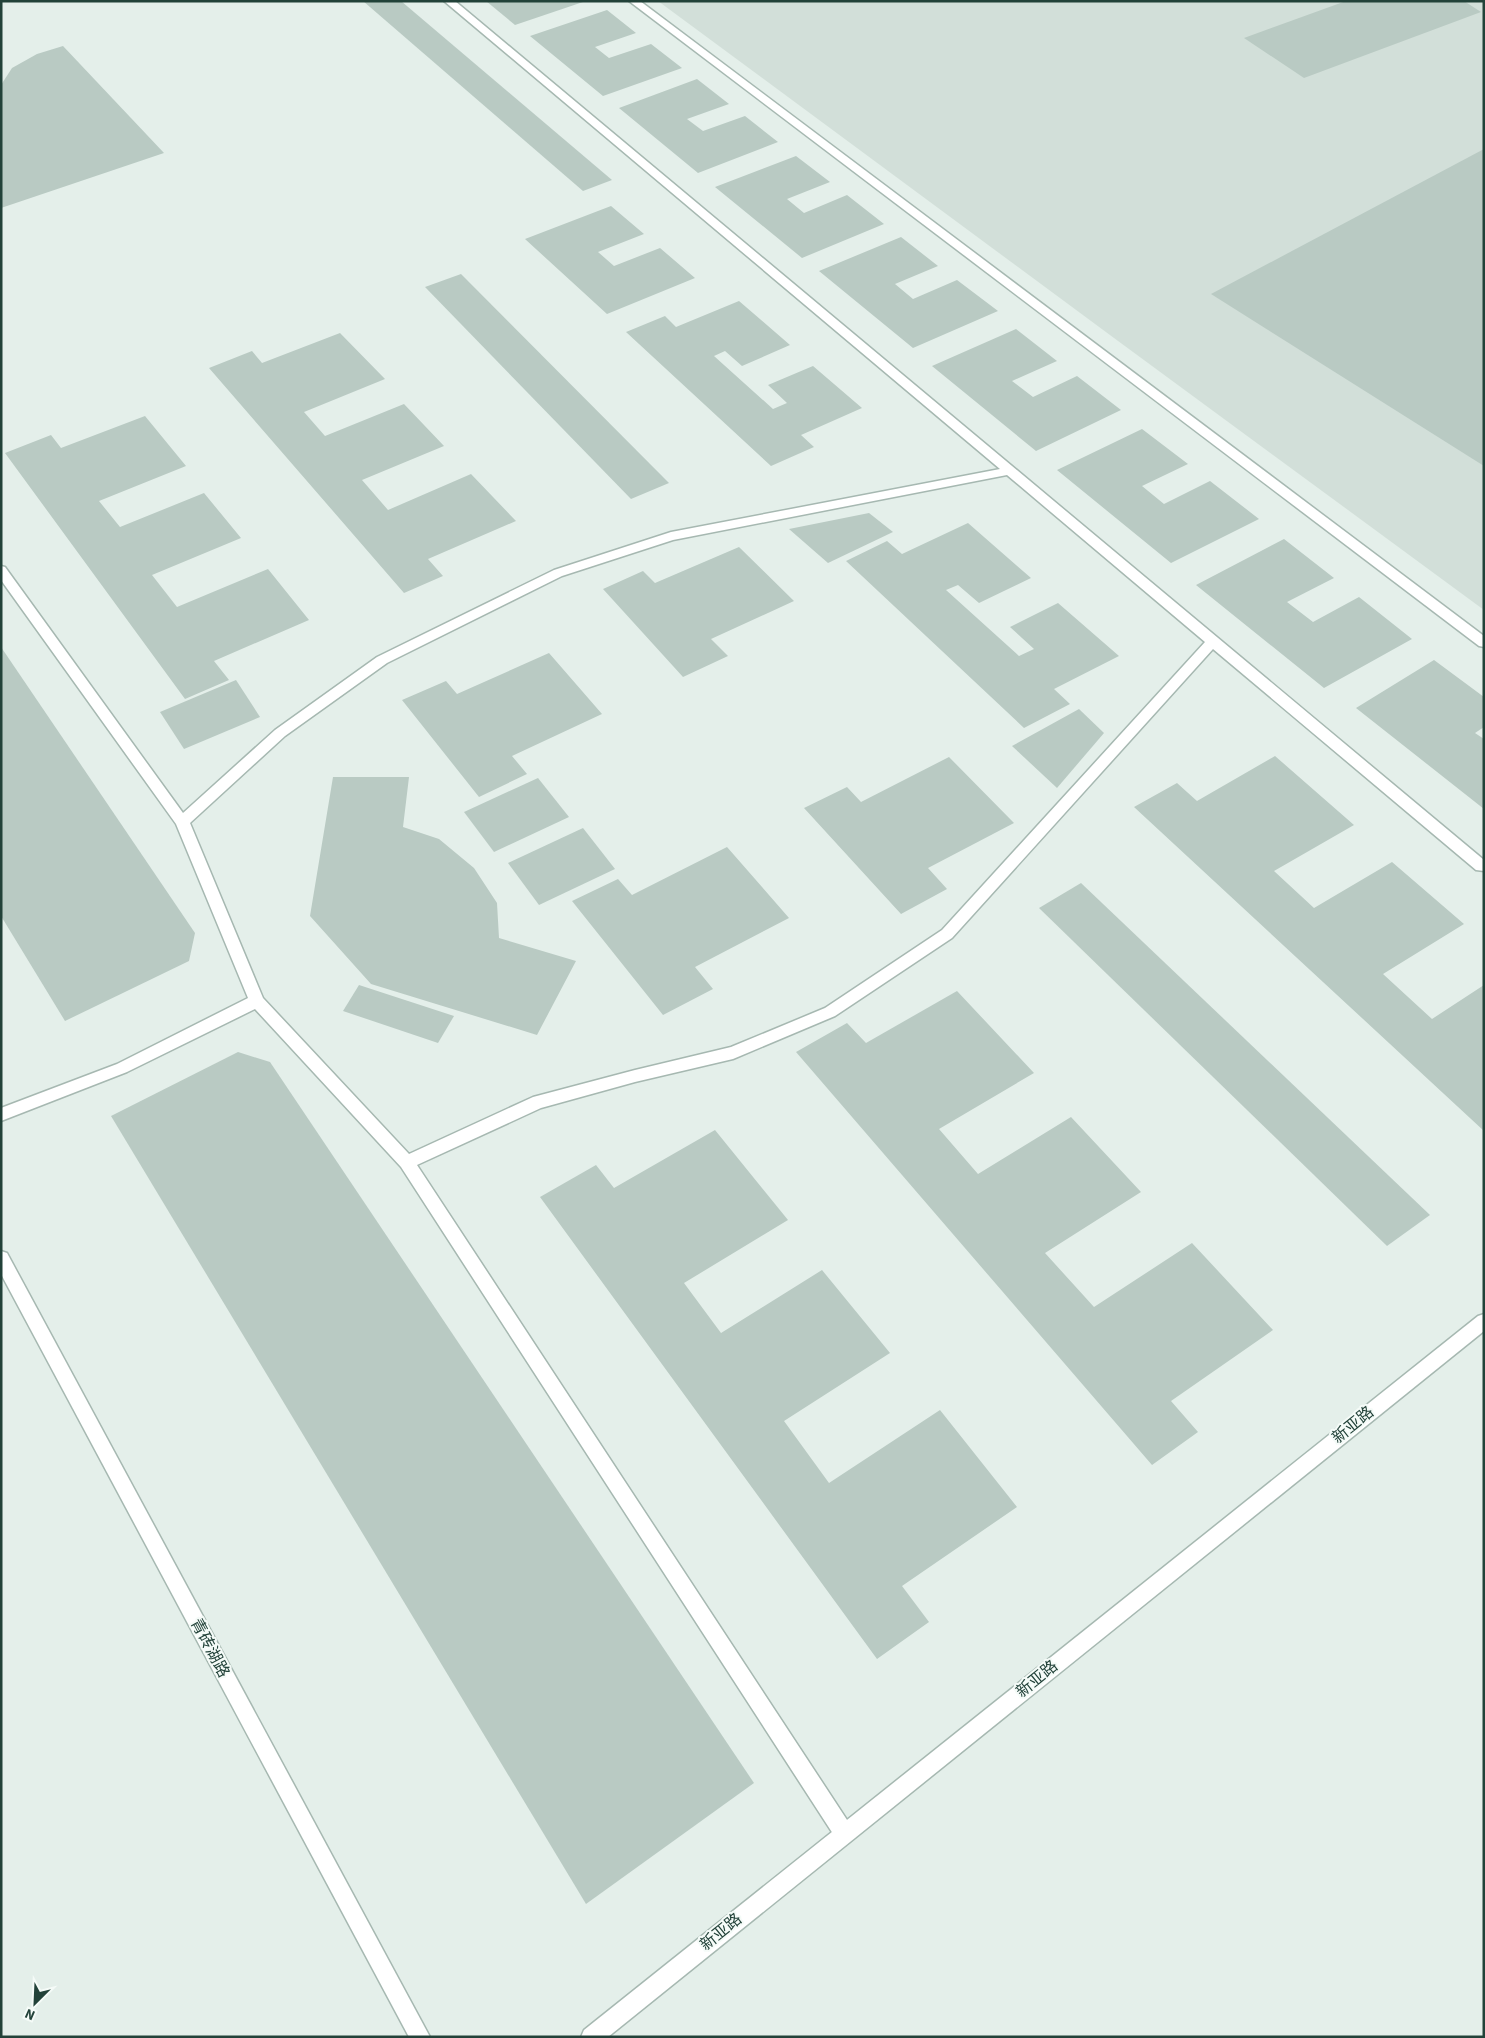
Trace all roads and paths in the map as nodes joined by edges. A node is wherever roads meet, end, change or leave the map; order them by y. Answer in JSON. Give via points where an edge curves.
{"nodes":[{"id":1,"x":449,"y":1,"type":"edge"},
{"id":2,"x":634,"y":1,"type":"edge"},
{"id":3,"x":1010,"y":471,"type":"junction"},
{"id":4,"x":1,"y":570,"type":"edge"},
{"id":5,"x":1213,"y":641,"type":"junction"},
{"id":6,"x":1484,"y":643,"type":"edge"},
{"id":7,"x":182,"y":822,"type":"junction"},
{"id":8,"x":1481,"y":866,"type":"dead end"},
{"id":9,"x":257,"y":1001,"type":"junction"},
{"id":10,"x":1,"y":1115,"type":"edge"},
{"id":11,"x":406,"y":1162,"type":"junction"},
{"id":12,"x":1,"y":1258,"type":"edge"},
{"id":13,"x":1484,"y":1321,"type":"edge"},
{"id":14,"x":844,"y":1833,"type":"junction"},
{"id":15,"x":420,"y":2037,"type":"edge"},
{"id":16,"x":591,"y":2037,"type":"edge"}],
"edges":[{"from":1,"to":3,"type":"street"},
{"from":2,"to":6,"type":"street"},
{"from":3,"to":5,"type":"street"},
{"from":3,"to":7,"type":"street","via":[[671,536],[558,573],[382,660],[280,733]]},
{"from":4,"to":7,"type":"street"},
{"from":5,"to":8,"type":"street"},
{"from":5,"to":11,"type":"street","via":[[947,934],[830,1012],[733,1053],[538,1102]]},
{"from":7,"to":9,"type":"street"},
{"from":9,"to":10,"type":"street","via":[[122,1068]]},
{"from":9,"to":11,"type":"street"},
{"from":11,"to":14,"type":"street"},
{"from":12,"to":15,"type":"street","name":"青砖湖路"},
{"from":13,"to":14,"type":"street","name":"新亚路"},
{"from":14,"to":16,"type":"street","name":"新亚路"}]}
